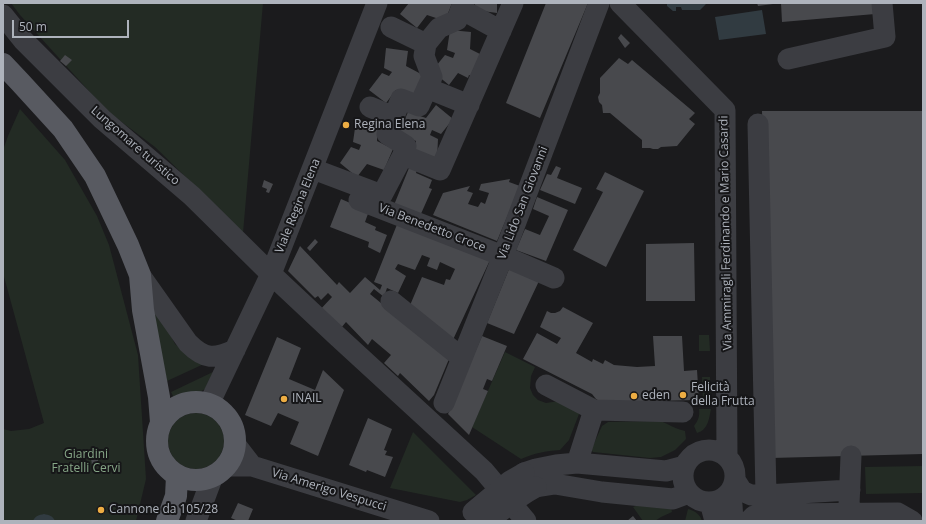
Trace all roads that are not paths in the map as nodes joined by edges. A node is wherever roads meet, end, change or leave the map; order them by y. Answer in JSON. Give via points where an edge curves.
{"nodes":[{"id":1,"x":378,"y":3,"type":"edge"},
{"id":2,"x":513,"y":3,"type":"edge"},
{"id":3,"x":599,"y":3,"type":"edge"},
{"id":4,"x":620,"y":3,"type":"edge"},
{"id":5,"x":882,"y":3,"type":"edge"},
{"id":6,"x":462,"y":6,"type":"edge"},
{"id":7,"x":3,"y":14,"type":"edge"},
{"id":8,"x":391,"y":27,"type":"dead end"},
{"id":9,"x":501,"y":31,"type":"junction"},
{"id":10,"x":426,"y":44,"type":"junction"},
{"id":11,"x":788,"y":59,"type":"dead end"},
{"id":12,"x":3,"y":64,"type":"edge"},
{"id":13,"x":427,"y":88,"type":"junction"},
{"id":14,"x":469,"y":105,"type":"junction"},
{"id":15,"x":370,"y":107,"type":"dead end"},
{"id":16,"x":394,"y":118,"type":"junction"},
{"id":17,"x":758,"y":124,"type":"dead end"},
{"id":18,"x":403,"y":155,"type":"junction"},
{"id":19,"x":310,"y":174,"type":"junction"},
{"id":20,"x":503,"y":256,"type":"junction"},
{"id":21,"x":271,"y":274,"type":"junction"},
{"id":22,"x":140,"y":276,"type":"junction"},
{"id":23,"x":554,"y":278,"type":"dead end"},
{"id":24,"x":391,"y":301,"type":"dead end"},
{"id":25,"x":235,"y":350,"type":"junction"},
{"id":26,"x":462,"y":358,"type":"junction"},
{"id":27,"x":546,"y":385,"type":"dead end"},
{"id":28,"x":444,"y":403,"type":"dead end"},
{"id":29,"x":209,"y":404,"type":"junction"},
{"id":30,"x":164,"y":410,"type":"junction"},
{"id":31,"x":594,"y":410,"type":"junction"},
{"id":32,"x":683,"y":412,"type":"dead end"},
{"id":33,"x":235,"y":444,"type":"junction"},
{"id":34,"x":851,"y":456,"type":"dead end"},
{"id":35,"x":728,"y":457,"type":"junction"},
{"id":36,"x":577,"y":463,"type":"junction"},
{"id":37,"x":252,"y":466,"type":"junction"},
{"id":38,"x":685,"y":466,"type":"junction"},
{"id":39,"x":196,"y":480,"type":"junction"},
{"id":40,"x":530,"y":480,"type":"junction"},
{"id":41,"x":850,"y":490,"type":"junction"},
{"id":42,"x":689,"y":493,"type":"junction"},
{"id":43,"x":766,"y":495,"type":"junction"},
{"id":44,"x":722,"y":499,"type":"edge"},
{"id":45,"x":849,"y":513,"type":"junction"},
{"id":46,"x":476,"y":518,"type":"edge"},
{"id":47,"x":166,"y":521,"type":"edge"},
{"id":48,"x":196,"y":521,"type":"edge"},
{"id":49,"x":429,"y":521,"type":"edge"},
{"id":50,"x":526,"y":521,"type":"edge"},
{"id":51,"x":733,"y":521,"type":"edge"},
{"id":52,"x":748,"y":521,"type":"edge"},
{"id":53,"x":912,"y":521,"type":"edge"}],
"edges":[{"from":1,"to":19,"type":"street","name":"Viale Regina Elena"},
{"from":2,"to":9,"type":"street"},
{"from":3,"to":20,"type":"street","name":"Via Lido San Giovanni"},
{"from":4,"to":35,"type":"street","name":"Via Ammiragli Ferdinando e Mario Casardi","via":[[725,110]]},
{"from":5,"to":11,"type":"street","via":[[885,37]]},
{"from":6,"to":9,"type":"street"},
{"from":6,"to":10,"type":"street","via":[[457,20],[439,28]]},
{"from":7,"to":21,"type":"street","name":"Lungomare turistico","via":[[23,40],[102,119],[192,196]]},
{"from":8,"to":10,"type":"street"},
{"from":9,"to":14,"type":"street"},
{"from":10,"to":13,"type":"street","via":[[424,56],[432,78]]},
{"from":12,"to":22,"type":"main road","via":[[63,129],[95,176]]},
{"from":13,"to":14,"type":"street"},
{"from":13,"to":16,"type":"street","via":[[419,106],[401,99]]},
{"from":14,"to":18,"type":"street","via":[[440,170]]},
{"from":15,"to":16,"type":"street"},
{"from":16,"to":18,"type":"street","via":[[387,134],[406,146]]},
{"from":17,"to":43,"type":"street"},
{"from":18,"to":19,"type":"street","via":[[382,195]]},
{"from":19,"to":20,"type":"street","name":"Via Benedetto Croce"},
{"from":19,"to":21,"type":"street","name":"Viale Regina Elena"},
{"from":20,"to":23,"type":"street","name":"Via Benedetto Croce"},
{"from":20,"to":26,"type":"street","name":"Via Lido San Giovanni"},
{"from":21,"to":25,"type":"street","name":"Viale Regina Elena"},
{"from":21,"to":50,"type":"street","name":"Lungomare turistico","via":[[484,471]]},
{"from":22,"to":25,"type":"street","via":[[197,352],[216,357]]},
{"from":22,"to":30,"type":"main road","via":[[143,310]]},
{"from":24,"to":26,"type":"street"},
{"from":25,"to":29,"type":"street","name":"Viale Regina Elena"},
{"from":26,"to":28,"type":"street","name":"Via Lido San Giovanni"},
{"from":27,"to":31,"type":"street"},
{"from":29,"to":30,"type":"main road","via":[[189,403]]},
{"from":29,"to":33,"type":"main road","via":[[220,410],[229,420],[234,431]]},
{"from":30,"to":39,"type":"main road","via":[[157,437],[158,452],[165,466]]},
{"from":31,"to":32,"type":"street"},
{"from":31,"to":36,"type":"street"},
{"from":33,"to":37,"type":"street"},
{"from":33,"to":39,"type":"main road","via":[[232,456]]},
{"from":34,"to":41,"type":"street"},
{"from":35,"to":38,"type":"street","via":[[720,452],[704,450],[689,459]]},
{"from":35,"to":44,"type":"street","via":[[735,472]]},
{"from":36,"to":38,"type":"street","via":[[666,471]]},
{"from":36,"to":40,"type":"street","via":[[536,469]]},
{"from":37,"to":39,"type":"street","name":"Via Amerigo Vespucci"},
{"from":37,"to":49,"type":"street","name":"Via Amerigo Vespucci"},
{"from":38,"to":42,"type":"street","via":[[683,480]]},
{"from":39,"to":47,"type":"main road"},
{"from":39,"to":48,"type":"street"},
{"from":40,"to":42,"type":"street","via":[[602,492],[673,499]]},
{"from":40,"to":46,"type":"street","bridge":true,"via":[[524,493],[505,508]]},
{"from":41,"to":43,"type":"street"},
{"from":41,"to":45,"type":"street"},
{"from":42,"to":44,"type":"street","via":[[702,501]]},
{"from":43,"to":44,"type":"street","via":[[751,495],[742,491]]},
{"from":44,"to":51,"type":"street","via":[[732,505]]},
{"from":45,"to":52,"type":"street","via":[[769,514],[754,516]]},
{"from":45,"to":53,"type":"street","via":[[898,513]]}]}
